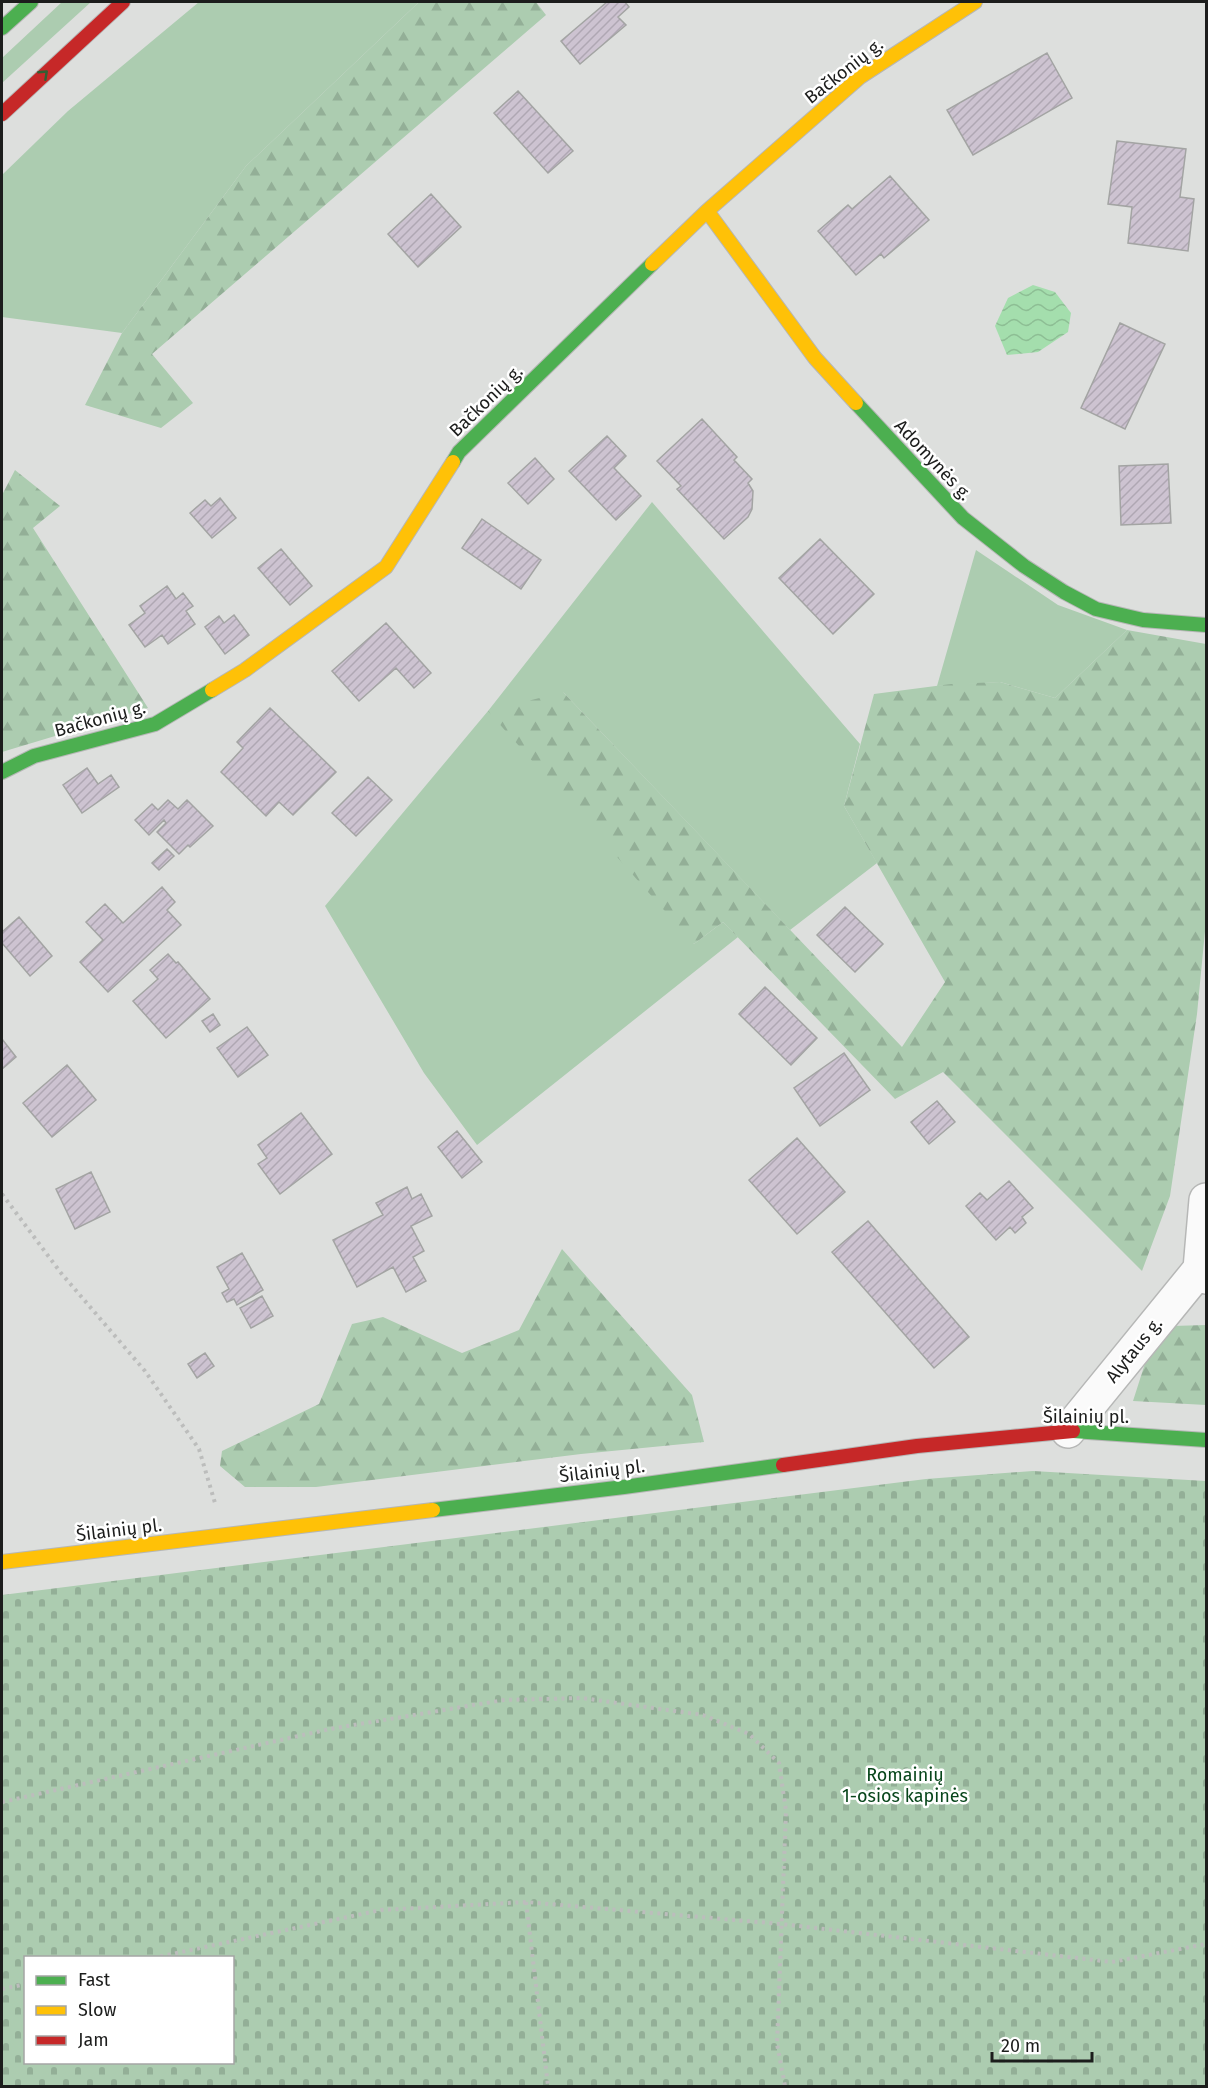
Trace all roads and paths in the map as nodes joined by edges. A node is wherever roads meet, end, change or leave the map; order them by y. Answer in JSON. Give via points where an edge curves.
{"nodes":[{"id":1,"x":31,"y":2,"type":"edge"},
{"id":2,"x":123,"y":2,"type":"edge"},
{"id":3,"x":975,"y":2,"type":"edge"},
{"id":4,"x":2,"y":28,"type":"edge"},
{"id":5,"x":2,"y":114,"type":"edge"},
{"id":6,"x":707,"y":211,"type":"junction"},
{"id":7,"x":1206,"y":625,"type":"edge"},
{"id":8,"x":2,"y":772,"type":"edge"},
{"id":9,"x":2,"y":1194,"type":"edge"},
{"id":10,"x":1206,"y":1200,"type":"edge"},
{"id":11,"x":1203,"y":1273,"type":"edge"},
{"id":12,"x":1068,"y":1431,"type":"junction"},
{"id":13,"x":1206,"y":1440,"type":"edge"},
{"id":14,"x":225,"y":1535,"type":"junction"},
{"id":15,"x":2,"y":1562,"type":"edge"},
{"id":16,"x":2,"y":1802,"type":"edge"},
{"id":17,"x":526,"y":1902,"type":"junction"},
{"id":18,"x":781,"y":1924,"type":"junction"},
{"id":19,"x":1206,"y":1944,"type":"edge"},
{"id":20,"x":162,"y":1956,"type":"edge"},
{"id":21,"x":24,"y":1984,"type":"edge"},
{"id":22,"x":2,"y":1989,"type":"edge"},
{"id":23,"x":548,"y":2086,"type":"edge"},
{"id":24,"x":785,"y":2086,"type":"edge"}],
"edges":[{"from":1,"to":4,"type":"main road"},
{"from":5,"to":2,"type":"main road","one_way":true},
{"from":3,"to":6,"type":"main road","name":"Bačkonių g.","via":[[860,77]]},
{"from":6,"to":7,"type":"main road","name":"Adomynės g.","via":[[815,358],[963,518],[1024,566],[1096,609],[1143,620]]},
{"from":6,"to":8,"type":"main road","name":"Bačkonių g.","via":[[459,452],[386,567],[246,670],[155,724],[34,756]]},
{"from":9,"to":14,"type":"path","via":[[61,1273],[145,1371],[199,1449]]},
{"from":10,"to":11,"type":"street","name":"Alytaus g."},
{"from":11,"to":12,"type":"street","name":"Alytaus g."},
{"from":12,"to":13,"type":"main road","name":"Šilainių pl."},
{"from":12,"to":14,"type":"main road","name":"Šilainių pl.","via":[[917,1446],[624,1487]]},
{"from":14,"to":15,"type":"main road","name":"Šilainių pl."},
{"from":16,"to":18,"type":"path","via":[[330,1729],[504,1700],[582,1698],[703,1715],[749,1734],[779,1763],[786,1811]]},
{"from":17,"to":18,"type":"path"},
{"from":17,"to":20,"type":"path","via":[[381,1910]]},
{"from":17,"to":23,"type":"path"},
{"from":18,"to":19,"type":"path","via":[[1112,1962]]},
{"from":18,"to":24,"type":"path","via":[[777,2044]]},
{"from":21,"to":22,"type":"path"}]}
